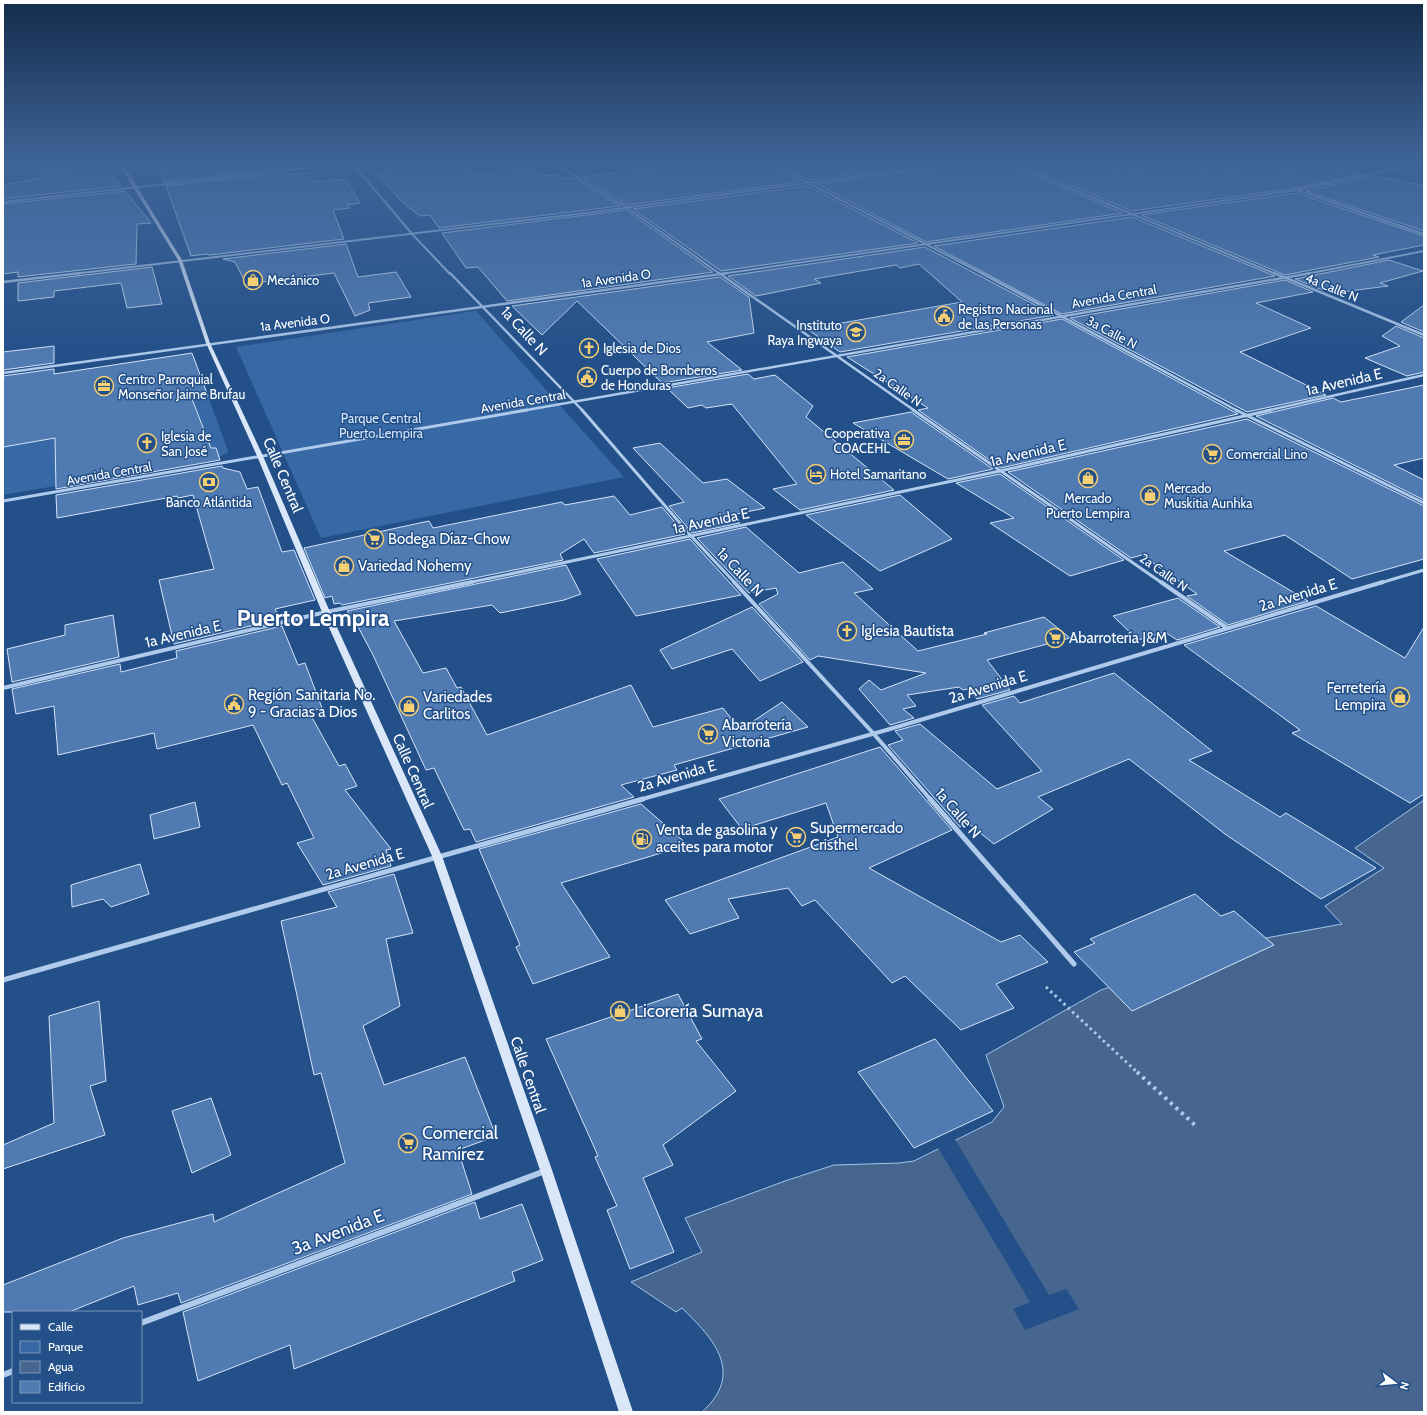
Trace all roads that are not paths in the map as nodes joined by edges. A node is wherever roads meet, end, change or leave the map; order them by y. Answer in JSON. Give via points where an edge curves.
{"nodes":[{"id":1,"x":161,"y":230,"type":"edge"},
{"id":2,"x":409,"y":230,"type":"edge"},
{"id":3,"x":451,"y":230,"type":"edge"},
{"id":4,"x":658,"y":230,"type":"edge"},
{"id":5,"x":901,"y":230,"type":"edge"},
{"id":6,"x":1015,"y":230,"type":"edge"},
{"id":7,"x":1171,"y":230,"type":"edge"},
{"id":8,"x":1413,"y":230,"type":"edge"},
{"id":9,"x":1424,"y":234,"type":"edge"},
{"id":10,"x":413,"y":235,"type":"junction"},
{"id":11,"x":926,"y":243,"type":"junction"},
{"id":12,"x":1424,"y":251,"type":"edge"},
{"id":13,"x":180,"y":260,"type":"junction"},
{"id":14,"x":720,"y":274,"type":"junction"},
{"id":15,"x":1283,"y":278,"type":"junction"},
{"id":16,"x":3,"y":282,"type":"edge"},
{"id":17,"x":485,"y":307,"type":"junction"},
{"id":18,"x":1059,"y":315,"type":"junction"},
{"id":19,"x":1424,"y":335,"type":"edge"},
{"id":20,"x":208,"y":343,"type":"junction"},
{"id":21,"x":837,"y":356,"type":"junction"},
{"id":22,"x":3,"y":372,"type":"edge"},
{"id":23,"x":1424,"y":375,"type":"edge"},
{"id":24,"x":575,"y":402,"type":"junction"},
{"id":25,"x":1246,"y":415,"type":"junction"},
{"id":26,"x":260,"y":456,"type":"junction"},
{"id":27,"x":1000,"y":471,"type":"junction"},
{"id":28,"x":3,"y":501,"type":"edge"},
{"id":29,"x":1424,"y":503,"type":"edge"},
{"id":30,"x":692,"y":537,"type":"junction"},
{"id":31,"x":1424,"y":570,"type":"edge"},
{"id":32,"x":326,"y":612,"type":"junction"},
{"id":33,"x":1227,"y":628,"type":"junction"},
{"id":34,"x":3,"y":688,"type":"edge"},
{"id":35,"x":873,"y":733,"type":"junction"},
{"id":36,"x":437,"y":856,"type":"junction"},
{"id":37,"x":1074,"y":964,"type":"dead end"},
{"id":38,"x":3,"y":980,"type":"edge"},
{"id":39,"x":546,"y":1170,"type":"junction"},
{"id":40,"x":142,"y":1323,"type":"edge"},
{"id":41,"x":626,"y":1412,"type":"edge"}],
"edges":[{"from":1,"to":13,"type":"street","name":"Calle Central"},
{"from":2,"to":10,"type":"street","name":"1a Calle N"},
{"from":3,"to":10,"type":"street"},
{"from":4,"to":14,"type":"street","name":"2a Calle N"},
{"from":5,"to":11,"type":"street","name":"3a Calle N"},
{"from":6,"to":11,"type":"street","name":"1a Avenida O"},
{"from":7,"to":15,"type":"street","name":"4a Calle N"},
{"from":8,"to":9,"type":"street"},
{"from":10,"to":13,"type":"street"},
{"from":10,"to":17,"type":"street","name":"1a Calle N"},
{"from":11,"to":14,"type":"street","name":"1a Avenida O"},
{"from":11,"to":18,"type":"street","name":"3a Calle N"},
{"from":12,"to":15,"type":"street","name":"Avenida Central"},
{"from":13,"to":16,"type":"street"},
{"from":13,"to":20,"type":"street","name":"Calle Central"},
{"from":14,"to":17,"type":"street","name":"1a Avenida O"},
{"from":14,"to":21,"type":"street","name":"2a Calle N"},
{"from":15,"to":18,"type":"street","name":"Avenida Central"},
{"from":15,"to":19,"type":"street","name":"4a Calle N"},
{"from":17,"to":20,"type":"street","name":"1a Avenida O"},
{"from":17,"to":24,"type":"street","name":"1a Calle N"},
{"from":18,"to":21,"type":"street","name":"Avenida Central"},
{"from":18,"to":25,"type":"street","name":"3a Calle N"},
{"from":20,"to":22,"type":"street","name":"1a Avenida O"},
{"from":20,"to":26,"type":"street","name":"Calle Central"},
{"from":21,"to":24,"type":"street","name":"Avenida Central"},
{"from":21,"to":27,"type":"street","name":"2a Calle N"},
{"from":23,"to":25,"type":"street","name":"1a Avenida E"},
{"from":24,"to":26,"type":"street","name":"Avenida Central"},
{"from":24,"to":30,"type":"street","name":"1a Calle N"},
{"from":25,"to":27,"type":"street","name":"1a Avenida E"},
{"from":25,"to":29,"type":"street","name":"3a Calle N"},
{"from":26,"to":28,"type":"street","name":"Avenida Central"},
{"from":26,"to":32,"type":"street","name":"Calle Central"},
{"from":27,"to":30,"type":"street","name":"1a Avenida E"},
{"from":27,"to":33,"type":"street","name":"2a Calle N"},
{"from":30,"to":32,"type":"street","name":"1a Avenida E"},
{"from":30,"to":35,"type":"street","name":"1a Calle N"},
{"from":31,"to":33,"type":"street","name":"2a Avenida E"},
{"from":32,"to":34,"type":"street","name":"1a Avenida E"},
{"from":32,"to":36,"type":"street","name":"Calle Central"},
{"from":33,"to":35,"type":"street","name":"2a Avenida E"},
{"from":35,"to":36,"type":"street","name":"2a Avenida E"},
{"from":35,"to":37,"type":"street","name":"1a Calle N"},
{"from":36,"to":38,"type":"street","name":"2a Avenida E"},
{"from":36,"to":39,"type":"street","name":"Calle Central"},
{"from":39,"to":40,"type":"street","name":"3a Avenida E"},
{"from":39,"to":41,"type":"street","name":"Calle Central"}]}
